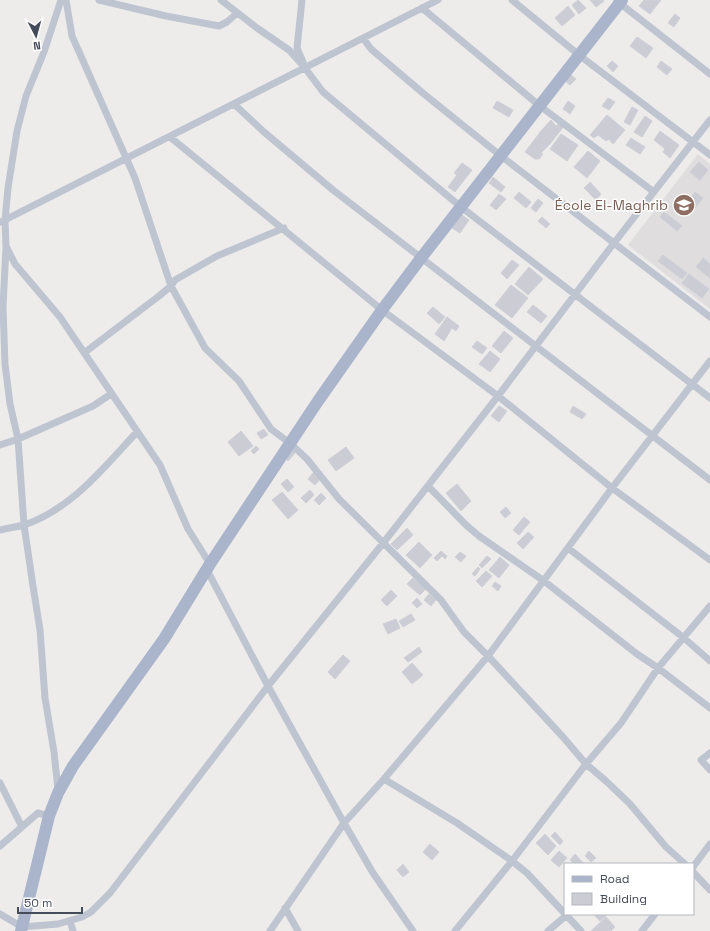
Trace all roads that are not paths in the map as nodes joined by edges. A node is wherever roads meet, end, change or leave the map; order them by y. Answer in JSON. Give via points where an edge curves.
{"nodes":[{"id":1,"x":62,"y":0,"type":"edge"},
{"id":2,"x":66,"y":0,"type":"edge"},
{"id":3,"x":99,"y":0,"type":"edge"},
{"id":4,"x":221,"y":0,"type":"edge"},
{"id":5,"x":302,"y":0,"type":"edge"},
{"id":6,"x":438,"y":0,"type":"edge"},
{"id":7,"x":512,"y":0,"type":"edge"},
{"id":8,"x":619,"y":1,"type":"edge"},
{"id":9,"x":422,"y":8,"type":"junction"},
{"id":10,"x":238,"y":13,"type":"junction"},
{"id":11,"x":363,"y":38,"type":"junction"},
{"id":12,"x":579,"y":56,"type":"junction"},
{"id":13,"x":305,"y":68,"type":"junction"},
{"id":14,"x":710,"y":74,"type":"edge"},
{"id":15,"x":234,"y":104,"type":"junction"},
{"id":16,"x":540,"y":106,"type":"junction"},
{"id":17,"x":710,"y":120,"type":"edge"},
{"id":18,"x":170,"y":137,"type":"junction"},
{"id":19,"x":692,"y":142,"type":"junction"},
{"id":20,"x":710,"y":155,"type":"edge"},
{"id":21,"x":501,"y":156,"type":"junction"},
{"id":22,"x":126,"y":159,"type":"junction"},
{"id":23,"x":654,"y":192,"type":"junction"},
{"id":24,"x":461,"y":207,"type":"junction"},
{"id":25,"x":2,"y":222,"type":"edge"},
{"id":26,"x":284,"y":228,"type":"junction"},
{"id":27,"x":614,"y":243,"type":"junction"},
{"id":28,"x":6,"y":246,"type":"junction"},
{"id":29,"x":421,"y":258,"type":"junction"},
{"id":30,"x":171,"y":286,"type":"junction"},
{"id":31,"x":575,"y":294,"type":"junction"},
{"id":32,"x":382,"y":310,"type":"junction"},
{"id":33,"x":710,"y":317,"type":"edge"},
{"id":34,"x":536,"y":346,"type":"junction"},
{"id":35,"x":84,"y":354,"type":"junction"},
{"id":36,"x":710,"y":361,"type":"edge"},
{"id":37,"x":4,"y":380,"type":"edge"},
{"id":38,"x":692,"y":384,"type":"junction"},
{"id":39,"x":111,"y":394,"type":"junction"},
{"id":40,"x":498,"y":396,"type":"junction"},
{"id":41,"x":710,"y":398,"type":"edge"},
{"id":42,"x":137,"y":432,"type":"junction"},
{"id":43,"x":653,"y":436,"type":"junction"},
{"id":44,"x":18,"y":439,"type":"junction"},
{"id":45,"x":291,"y":444,"type":"junction"},
{"id":46,"x":0,"y":445,"type":"edge"},
{"id":47,"x":710,"y":480,"type":"edge"},
{"id":48,"x":428,"y":486,"type":"junction"},
{"id":49,"x":612,"y":488,"type":"junction"},
{"id":50,"x":24,"y":525,"type":"junction"},
{"id":51,"x":0,"y":530,"type":"edge"},
{"id":52,"x":384,"y":542,"type":"junction"},
{"id":53,"x":568,"y":548,"type":"junction"},
{"id":54,"x":710,"y":560,"type":"edge"},
{"id":55,"x":209,"y":567,"type":"junction"},
{"id":56,"x":544,"y":581,"type":"junction"},
{"id":57,"x":710,"y":606,"type":"edge"},
{"id":58,"x":684,"y":638,"type":"junction"},
{"id":59,"x":488,"y":656,"type":"junction"},
{"id":60,"x":710,"y":661,"type":"edge"},
{"id":61,"x":658,"y":668,"type":"junction"},
{"id":62,"x":268,"y":686,"type":"junction"},
{"id":63,"x":710,"y":708,"type":"edge"},
{"id":64,"x":710,"y":752,"type":"edge"},
{"id":65,"x":586,"y":764,"type":"junction"},
{"id":66,"x":710,"y":770,"type":"edge"},
{"id":67,"x":384,"y":780,"type":"junction"},
{"id":68,"x":0,"y":783,"type":"edge"},
{"id":69,"x":58,"y":793,"type":"junction"},
{"id":70,"x":49,"y":816,"type":"junction"},
{"id":71,"x":344,"y":823,"type":"junction"},
{"id":72,"x":22,"y":827,"type":"junction"},
{"id":73,"x":710,"y":844,"type":"edge"},
{"id":74,"x":0,"y":846,"type":"edge"},
{"id":75,"x":512,"y":861,"type":"junction"},
{"id":76,"x":684,"y":863,"type":"edge"},
{"id":77,"x":694,"y":866,"type":"edge"},
{"id":78,"x":694,"y":873,"type":"edge"},
{"id":79,"x":710,"y":890,"type":"edge"},
{"id":80,"x":285,"y":908,"type":"junction"},
{"id":81,"x":564,"y":912,"type":"edge"},
{"id":82,"x":0,"y":914,"type":"edge"},
{"id":83,"x":567,"y":915,"type":"edge"},
{"id":84,"x":654,"y":915,"type":"edge"},
{"id":85,"x":70,"y":922,"type":"junction"},
{"id":86,"x":21,"y":929,"type":"edge"},
{"id":87,"x":73,"y":931,"type":"edge"},
{"id":88,"x":270,"y":931,"type":"edge"},
{"id":89,"x":298,"y":931,"type":"edge"},
{"id":90,"x":413,"y":931,"type":"edge"},
{"id":91,"x":455,"y":931,"type":"edge"},
{"id":92,"x":548,"y":931,"type":"edge"},
{"id":93,"x":581,"y":931,"type":"edge"},
{"id":94,"x":642,"y":931,"type":"edge"}],
"edges":[{"from":1,"to":25,"type":"street","via":[[26,96],[17,131]]},
{"from":2,"to":22,"type":"street","via":[[72,36]]},
{"from":3,"to":10,"type":"street","via":[[219,26]]},
{"from":4,"to":10,"type":"street"},
{"from":5,"to":13,"type":"street","via":[[297,48]]},
{"from":6,"to":9,"type":"street"},
{"from":7,"to":12,"type":"street"},
{"from":8,"to":12,"type":"main road"},
{"from":8,"to":14,"type":"street"},
{"from":9,"to":11,"type":"street"},
{"from":9,"to":16,"type":"street"},
{"from":10,"to":13,"type":"street","via":[[289,50]]},
{"from":11,"to":13,"type":"street"},
{"from":11,"to":21,"type":"street","via":[[372,49],[424,94]]},
{"from":12,"to":16,"type":"main road"},
{"from":12,"to":19,"type":"street"},
{"from":13,"to":15,"type":"street"},
{"from":13,"to":24,"type":"street","via":[[323,92]]},
{"from":15,"to":18,"type":"street"},
{"from":15,"to":29,"type":"street","via":[[333,190]]},
{"from":16,"to":21,"type":"main road"},
{"from":16,"to":23,"type":"street"},
{"from":17,"to":19,"type":"street"},
{"from":18,"to":22,"type":"street"},
{"from":18,"to":26,"type":"street"},
{"from":19,"to":20,"type":"street"},
{"from":19,"to":23,"type":"street"},
{"from":21,"to":24,"type":"main road"},
{"from":21,"to":27,"type":"street"},
{"from":22,"to":25,"type":"street"},
{"from":22,"to":30,"type":"street","via":[[135,178]]},
{"from":23,"to":27,"type":"street"},
{"from":24,"to":29,"type":"main road"},
{"from":24,"to":31,"type":"street"},
{"from":25,"to":28,"type":"street"},
{"from":26,"to":30,"type":"street","via":[[217,256],[175,280]]},
{"from":26,"to":32,"type":"street"},
{"from":27,"to":31,"type":"street"},
{"from":27,"to":33,"type":"street"},
{"from":28,"to":35,"type":"street","via":[[14,264],[60,317]]},
{"from":28,"to":37,"type":"street","via":[[3,307]]},
{"from":29,"to":32,"type":"main road"},
{"from":29,"to":34,"type":"street"},
{"from":30,"to":35,"type":"street"},
{"from":30,"to":45,"type":"street","via":[[205,348],[239,381],[271,429]]},
{"from":31,"to":34,"type":"street"},
{"from":31,"to":38,"type":"street"},
{"from":32,"to":40,"type":"street"},
{"from":32,"to":45,"type":"main road"},
{"from":34,"to":40,"type":"street"},
{"from":34,"to":43,"type":"street"},
{"from":35,"to":39,"type":"street"},
{"from":36,"to":38,"type":"street"},
{"from":37,"to":44,"type":"street"},
{"from":38,"to":41,"type":"street"},
{"from":38,"to":43,"type":"street"},
{"from":39,"to":42,"type":"street"},
{"from":39,"to":44,"type":"street","via":[[93,406]]},
{"from":40,"to":48,"type":"street"},
{"from":40,"to":49,"type":"street"},
{"from":42,"to":50,"type":"street","via":[[84,488],[52,512]]},
{"from":42,"to":55,"type":"street","via":[[160,465],[188,529]]},
{"from":43,"to":47,"type":"street"},
{"from":43,"to":49,"type":"street"},
{"from":44,"to":46,"type":"street"},
{"from":44,"to":50,"type":"street"},
{"from":45,"to":52,"type":"street","via":[[307,459],[339,499]]},
{"from":45,"to":55,"type":"main road"},
{"from":48,"to":52,"type":"street"},
{"from":48,"to":56,"type":"street","via":[[479,536]]},
{"from":49,"to":53,"type":"street"},
{"from":49,"to":54,"type":"street"},
{"from":50,"to":51,"type":"street"},
{"from":50,"to":69,"type":"street","via":[[40,630],[45,698]]},
{"from":52,"to":59,"type":"street","via":[[441,600],[464,632]]},
{"from":52,"to":62,"type":"street"},
{"from":53,"to":56,"type":"street"},
{"from":53,"to":58,"type":"street"},
{"from":55,"to":62,"type":"street"},
{"from":55,"to":69,"type":"main road","via":[[164,639],[80,756]]},
{"from":56,"to":59,"type":"street"},
{"from":56,"to":61,"type":"street"},
{"from":57,"to":58,"type":"street"},
{"from":58,"to":60,"type":"street"},
{"from":58,"to":61,"type":"street"},
{"from":59,"to":65,"type":"street"},
{"from":59,"to":67,"type":"street"},
{"from":61,"to":63,"type":"street"},
{"from":61,"to":65,"type":"street","via":[[621,723]]},
{"from":62,"to":71,"type":"street"},
{"from":62,"to":85,"type":"street","via":[[110,892],[91,912]]},
{"from":64,"to":66,"type":"street","via":[[701,760]]},
{"from":65,"to":75,"type":"street"},
{"from":65,"to":76,"type":"street","via":[[630,804],[666,847]]},
{"from":67,"to":71,"type":"street"},
{"from":67,"to":75,"type":"street","via":[[457,823]]},
{"from":68,"to":72,"type":"street"},
{"from":69,"to":70,"type":"main road"},
{"from":70,"to":72,"type":"street","via":[[38,813]]},
{"from":70,"to":86,"type":"main road"},
{"from":71,"to":80,"type":"street"},
{"from":71,"to":90,"type":"street","via":[[373,873]]},
{"from":72,"to":74,"type":"street"},
{"from":73,"to":77,"type":"street"},
{"from":75,"to":81,"type":"street"},
{"from":75,"to":91,"type":"street"},
{"from":78,"to":79,"type":"street"},
{"from":80,"to":88,"type":"street"},
{"from":80,"to":89,"type":"street"},
{"from":82,"to":86,"type":"street"},
{"from":83,"to":92,"type":"street"},
{"from":83,"to":93,"type":"street"},
{"from":84,"to":94,"type":"street"},
{"from":85,"to":86,"type":"street"},
{"from":85,"to":87,"type":"street"}]}
